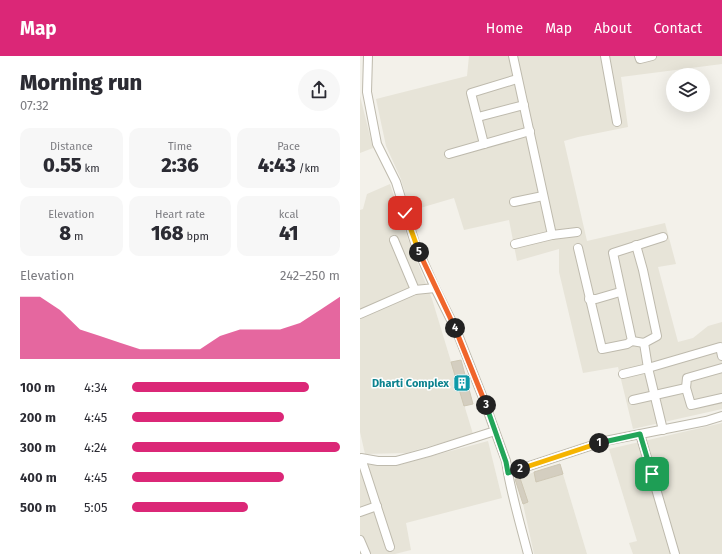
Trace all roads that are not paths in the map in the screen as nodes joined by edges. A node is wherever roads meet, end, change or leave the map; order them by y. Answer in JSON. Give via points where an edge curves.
{"nodes":[{"id":1,"x":368,"y":56,"type":"edge"},
{"id":2,"x":512,"y":56,"type":"edge"},
{"id":3,"x":605,"y":56,"type":"edge"},
{"id":4,"x":639,"y":56,"type":"edge"},
{"id":5,"x":652,"y":56,"type":"edge"},
{"id":6,"x":517,"y":79,"type":"junction"},
{"id":7,"x":364,"y":92,"type":"edge"},
{"id":8,"x":524,"y":105,"type":"junction"},
{"id":9,"x":478,"y":117,"type":"junction"},
{"id":10,"x":617,"y":122,"type":"dead end"},
{"id":11,"x":530,"y":131,"type":"junction"},
{"id":12,"x":484,"y":144,"type":"junction"},
{"id":13,"x":449,"y":154,"type":"dead end"},
{"id":14,"x":543,"y":196,"type":"junction"},
{"id":15,"x":514,"y":202,"type":"dead end"},
{"id":16,"x":577,"y":232,"type":"dead end"},
{"id":17,"x":552,"y":235,"type":"junction"},
{"id":18,"x":663,"y":237,"type":"dead end"},
{"id":19,"x":394,"y":240,"type":"dead end"},
{"id":20,"x":515,"y":244,"type":"dead end"},
{"id":21,"x":636,"y":245,"type":"junction"},
{"id":22,"x":578,"y":248,"type":"dead end"},
{"id":23,"x":435,"y":288,"type":"junction"},
{"id":24,"x":415,"y":290,"type":"junction"},
{"id":25,"x":620,"y":292,"type":"junction"},
{"id":26,"x":589,"y":299,"type":"junction"},
{"id":27,"x":360,"y":314,"type":"edge"},
{"id":28,"x":632,"y":341,"type":"junction"},
{"id":29,"x":644,"y":343,"type":"junction"},
{"id":30,"x":722,"y":356,"type":"edge"},
{"id":31,"x":648,"y":368,"type":"junction"},
{"id":32,"x":722,"y":368,"type":"edge"},
{"id":33,"x":623,"y":374,"type":"dead end"},
{"id":34,"x":686,"y":388,"type":"junction"},
{"id":35,"x":655,"y":396,"type":"junction"},
{"id":36,"x":722,"y":398,"type":"edge"},
{"id":37,"x":633,"y":400,"type":"dead end"},
{"id":38,"x":722,"y":416,"type":"edge"},
{"id":39,"x":663,"y":430,"type":"junction"},
{"id":40,"x":495,"y":431,"type":"junction"},
{"id":41,"x":640,"y":434,"type":"junction"},
{"id":42,"x":361,"y":458,"type":"edge"},
{"id":43,"x":508,"y":473,"type":"junction"},
{"id":44,"x":377,"y":506,"type":"junction"},
{"id":45,"x":360,"y":512,"type":"edge"},
{"id":46,"x":360,"y":540,"type":"edge"},
{"id":47,"x":390,"y":547,"type":"dead end"},
{"id":48,"x":366,"y":554,"type":"edge"},
{"id":49,"x":528,"y":554,"type":"edge"},
{"id":50,"x":675,"y":554,"type":"edge"}],
"edges":[{"from":1,"to":7,"type":"street"},
{"from":2,"to":6,"type":"street"},
{"from":3,"to":10,"type":"street"},
{"from":4,"to":5,"type":"street"},
{"from":6,"to":8,"type":"street"},
{"from":6,"to":9,"type":"street","via":[[471,93]]},
{"from":7,"to":23,"type":"street","via":[[377,144],[396,182],[415,243]]},
{"from":8,"to":9,"type":"street"},
{"from":8,"to":11,"type":"street"},
{"from":9,"to":12,"type":"street"},
{"from":11,"to":12,"type":"street"},
{"from":11,"to":14,"type":"street"},
{"from":12,"to":13,"type":"street"},
{"from":14,"to":15,"type":"street"},
{"from":14,"to":17,"type":"street"},
{"from":16,"to":17,"type":"street"},
{"from":17,"to":20,"type":"street"},
{"from":18,"to":21,"type":"street"},
{"from":19,"to":24,"type":"street"},
{"from":21,"to":25,"type":"street","via":[[612,253]]},
{"from":21,"to":29,"type":"street","via":[[657,333],[657,336]]},
{"from":22,"to":26,"type":"street"},
{"from":23,"to":24,"type":"street"},
{"from":23,"to":40,"type":"street","via":[[457,332]]},
{"from":24,"to":27,"type":"street"},
{"from":25,"to":26,"type":"street"},
{"from":25,"to":28,"type":"street"},
{"from":26,"to":28,"type":"street","via":[[602,349]]},
{"from":28,"to":29,"type":"street"},
{"from":29,"to":31,"type":"street"},
{"from":30,"to":31,"type":"street","via":[[720,347]]},
{"from":31,"to":33,"type":"street"},
{"from":31,"to":35,"type":"street"},
{"from":32,"to":34,"type":"street","via":[[687,378]]},
{"from":34,"to":35,"type":"street"},
{"from":34,"to":36,"type":"street","via":[[691,405]]},
{"from":35,"to":37,"type":"street"},
{"from":35,"to":39,"type":"street"},
{"from":38,"to":39,"type":"street"},
{"from":39,"to":41,"type":"street"},
{"from":40,"to":42,"type":"street","via":[[396,460],[378,461]]},
{"from":40,"to":43,"type":"street"},
{"from":41,"to":43,"type":"street","via":[[605,441]]},
{"from":41,"to":50,"type":"street"},
{"from":42,"to":44,"type":"street"},
{"from":43,"to":49,"type":"street"},
{"from":44,"to":45,"type":"street"},
{"from":44,"to":47,"type":"street"},
{"from":46,"to":48,"type":"street"}]}
